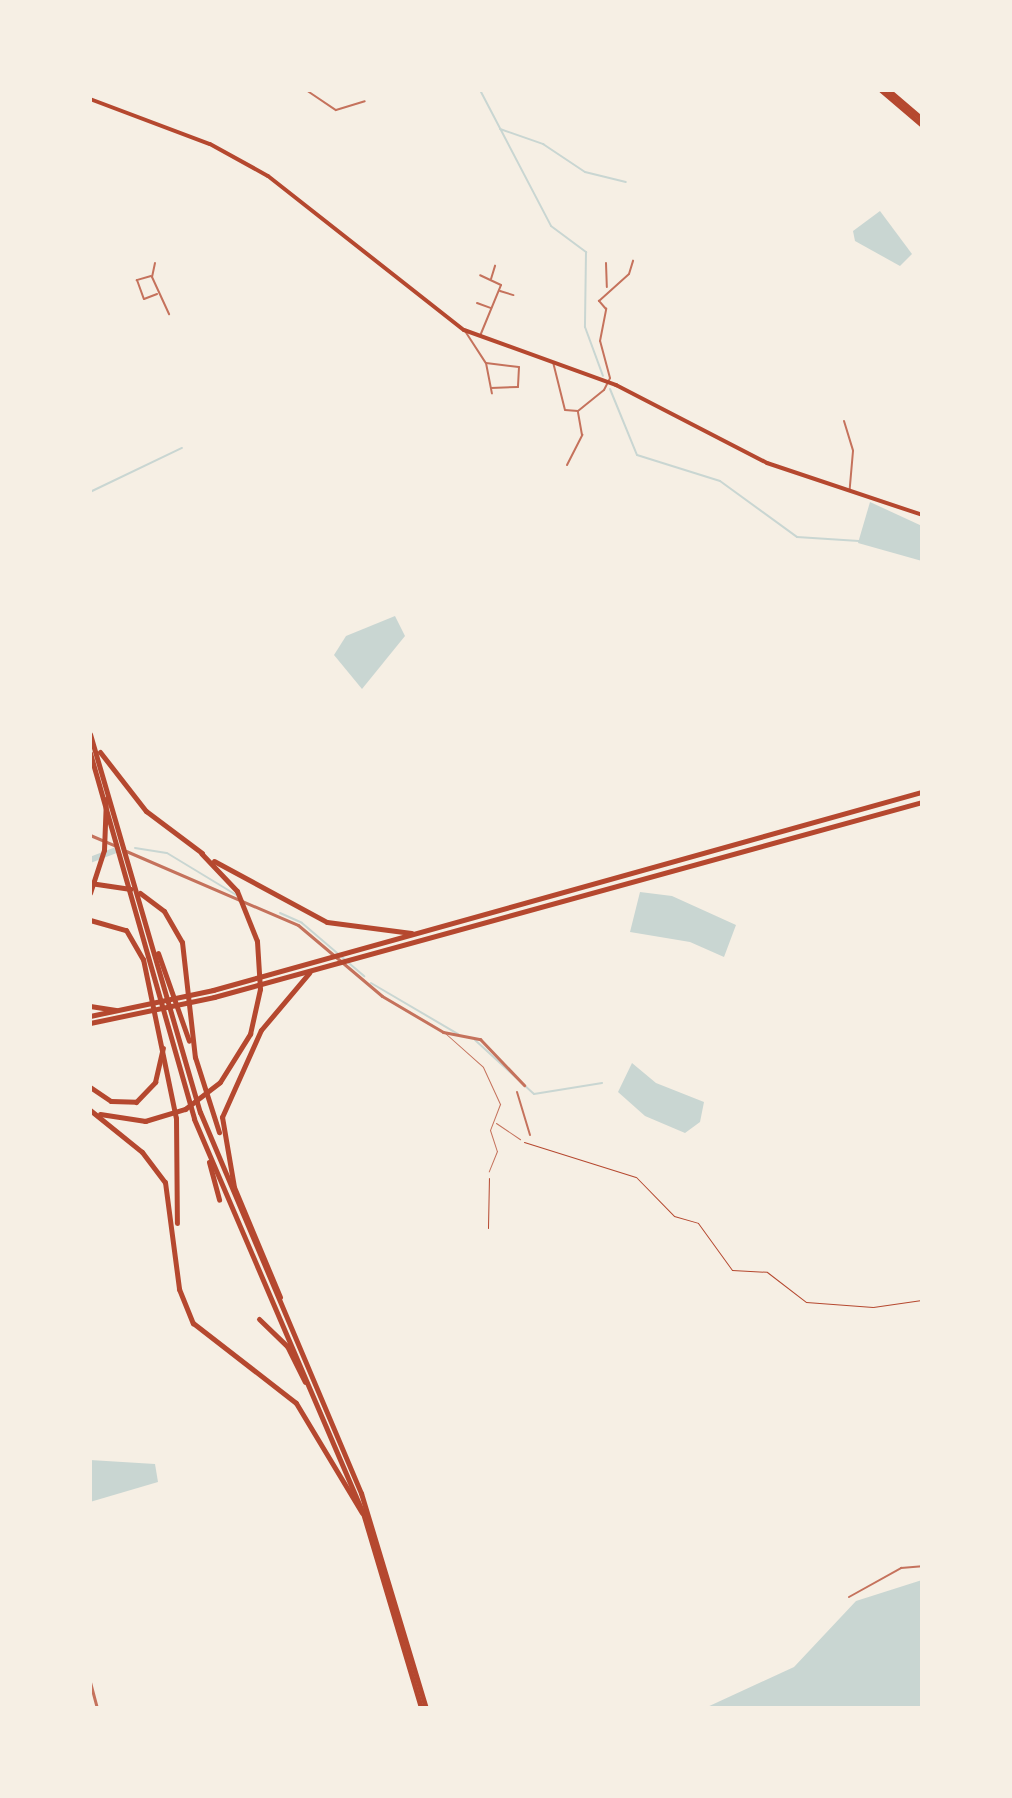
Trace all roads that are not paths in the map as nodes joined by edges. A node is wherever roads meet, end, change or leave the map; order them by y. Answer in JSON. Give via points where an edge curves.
{"nodes":[{"id":1,"x":306,"y":90,"type":"edge"},
{"id":2,"x":881,"y":90,"type":"edge"},
{"id":3,"x":888,"y":90,"type":"edge"},
{"id":4,"x":90,"y":99,"type":"edge"},
{"id":5,"x":365,"y":101,"type":"dead end"},
{"id":6,"x":922,"y":122,"type":"edge"},
{"id":7,"x":633,"y":261,"type":"dead end"},
{"id":8,"x":155,"y":263,"type":"dead end"},
{"id":9,"x":606,"y":263,"type":"dead end"},
{"id":10,"x":495,"y":266,"type":"dead end"},
{"id":11,"x":480,"y":275,"type":"dead end"},
{"id":12,"x":152,"y":277,"type":"junction"},
{"id":13,"x":491,"y":279,"type":"junction"},
{"id":14,"x":607,"y":288,"type":"junction"},
{"id":15,"x":499,"y":291,"type":"junction"},
{"id":16,"x":159,"y":294,"type":"junction"},
{"id":17,"x":513,"y":295,"type":"dead end"},
{"id":18,"x":477,"y":303,"type":"dead end"},
{"id":19,"x":493,"y":309,"type":"junction"},
{"id":20,"x":169,"y":314,"type":"dead end"},
{"id":21,"x":464,"y":330,"type":"junction"},
{"id":22,"x":481,"y":338,"type":"junction"},
{"id":23,"x":475,"y":345,"type":"junction"},
{"id":24,"x":553,"y":361,"type":"junction"},
{"id":25,"x":486,"y":363,"type":"junction"},
{"id":26,"x":608,"y":382,"type":"junction"},
{"id":27,"x":491,"y":388,"type":"junction"},
{"id":28,"x":492,"y":393,"type":"dead end"},
{"id":29,"x":578,"y":411,"type":"junction"},
{"id":30,"x":844,"y":421,"type":"dead end"},
{"id":31,"x":567,"y":465,"type":"dead end"},
{"id":32,"x":850,"y":490,"type":"junction"},
{"id":33,"x":922,"y":515,"type":"edge"},
{"id":34,"x":90,"y":734,"type":"edge"},
{"id":35,"x":95,"y":746,"type":"junction"},
{"id":36,"x":90,"y":753,"type":"edge"},
{"id":37,"x":921,"y":792,"type":"edge"},
{"id":38,"x":106,"y":799,"type":"junction"},
{"id":39,"x":922,"y":802,"type":"edge"},
{"id":40,"x":113,"y":809,"type":"junction"},
{"id":41,"x":90,"y":835,"type":"edge"},
{"id":42,"x":101,"y":836,"type":"junction"},
{"id":43,"x":201,"y":853,"type":"junction"},
{"id":44,"x":90,"y":883,"type":"edge"},
{"id":45,"x":90,"y":893,"type":"edge"},
{"id":46,"x":138,"y":913,"type":"junction"},
{"id":47,"x":90,"y":920,"type":"edge"},
{"id":48,"x":148,"y":924,"type":"junction"},
{"id":49,"x":420,"y":932,"type":"junction"},
{"id":50,"x":143,"y":959,"type":"junction"},
{"id":51,"x":317,"y":968,"type":"junction"},
{"id":52,"x":214,"y":993,"type":"junction"},
{"id":53,"x":90,"y":1006,"type":"edge"},
{"id":54,"x":121,"y":1010,"type":"junction"},
{"id":55,"x":138,"y":1010,"type":"junction"},
{"id":56,"x":90,"y":1016,"type":"edge"},
{"id":57,"x":90,"y":1024,"type":"edge"},
{"id":58,"x":162,"y":1031,"type":"junction"},
{"id":59,"x":443,"y":1032,"type":"junction"},
{"id":60,"x":195,"y":1057,"type":"junction"},
{"id":61,"x":524,"y":1085,"type":"dead end"},
{"id":62,"x":90,"y":1087,"type":"edge"},
{"id":63,"x":517,"y":1092,"type":"dead end"},
{"id":64,"x":90,"y":1110,"type":"edge"},
{"id":65,"x":194,"y":1119,"type":"junction"},
{"id":66,"x":493,"y":1121,"type":"junction"},
{"id":67,"x":530,"y":1135,"type":"dead end"},
{"id":68,"x":520,"y":1139,"type":"road end"},
{"id":69,"x":222,"y":1141,"type":"junction"},
{"id":70,"x":489,"y":1171,"type":"road end"},
{"id":71,"x":219,"y":1200,"type":"dead end"},
{"id":72,"x":174,"y":1244,"type":"junction"},
{"id":73,"x":259,"y":1319,"type":"dead end"},
{"id":74,"x":290,"y":1325,"type":"junction"},
{"id":75,"x":312,"y":1392,"type":"junction"},
{"id":76,"x":363,"y":1513,"type":"junction"},
{"id":77,"x":922,"y":1566,"type":"edge"},
{"id":78,"x":849,"y":1597,"type":"dead end"},
{"id":79,"x":90,"y":1682,"type":"edge"},
{"id":80,"x":97,"y":1708,"type":"edge"},
{"id":81,"x":424,"y":1708,"type":"edge"}],
"edges":[{"from":1,"to":5,"type":"street","via":[[336,110]]},
{"from":2,"to":6,"type":"highway"},
{"from":3,"to":6,"type":"highway"},
{"from":4,"to":21,"type":"main road","via":[[210,144],[268,176]]},
{"from":7,"to":14,"type":"street","via":[[629,274]]},
{"from":8,"to":12,"type":"street"},
{"from":9,"to":14,"type":"street"},
{"from":10,"to":13,"type":"street"},
{"from":11,"to":13,"type":"street"},
{"from":12,"to":16,"type":"street"},
{"from":12,"to":16,"type":"street","via":[[137,280],[144,299]]},
{"from":13,"to":15,"type":"street"},
{"from":14,"to":26,"type":"street","via":[[599,301],[606,309],[600,341]]},
{"from":15,"to":17,"type":"street"},
{"from":15,"to":19,"type":"street"},
{"from":16,"to":20,"type":"street"},
{"from":18,"to":19,"type":"street"},
{"from":19,"to":22,"type":"street"},
{"from":21,"to":22,"type":"main road"},
{"from":21,"to":23,"type":"street"},
{"from":22,"to":23,"type":"street"},
{"from":22,"to":24,"type":"main road"},
{"from":23,"to":25,"type":"street"},
{"from":24,"to":26,"type":"main road"},
{"from":24,"to":29,"type":"street","via":[[561,403]]},
{"from":25,"to":27,"type":"street"},
{"from":25,"to":27,"type":"street","via":[[519,367],[518,387]]},
{"from":26,"to":29,"type":"street"},
{"from":26,"to":32,"type":"main road","via":[[740,452]]},
{"from":27,"to":28,"type":"street"},
{"from":29,"to":31,"type":"street","via":[[582,435]]},
{"from":30,"to":32,"type":"street","via":[[853,451]]},
{"from":32,"to":33,"type":"main road"},
{"from":34,"to":35,"type":"highway"},
{"from":35,"to":40,"type":"highway"},
{"from":35,"to":43,"type":"highway","via":[[146,811]]},
{"from":36,"to":38,"type":"highway"},
{"from":37,"to":49,"type":"highway"},
{"from":38,"to":40,"type":"highway"},
{"from":38,"to":42,"type":"highway"},
{"from":39,"to":51,"type":"highway"},
{"from":40,"to":46,"type":"highway"},
{"from":40,"to":48,"type":"highway"},
{"from":41,"to":42,"type":"street"},
{"from":42,"to":45,"type":"highway","via":[[101,866]]},
{"from":42,"to":59,"type":"street","via":[[150,863],[298,925],[382,996]]},
{"from":43,"to":49,"type":"highway","via":[[327,922]]},
{"from":43,"to":64,"type":"highway","via":[[230,882],[249,914],[260,952],[258,1006],[244,1048],[220,1082],[168,1116],[123,1121]]},
{"from":44,"to":60,"type":"highway","via":[[122,885],[152,900],[186,952]]},
{"from":46,"to":50,"type":"highway"},
{"from":46,"to":65,"type":"highway"},
{"from":47,"to":50,"type":"highway","via":[[126,930]]},
{"from":48,"to":60,"type":"highway"},
{"from":48,"to":74,"type":"highway","via":[[209,1138]]},
{"from":49,"to":52,"type":"highway"},
{"from":50,"to":58,"type":"highway"},
{"from":51,"to":52,"type":"highway"},
{"from":51,"to":69,"type":"highway","via":[[284,997],[245,1059],[225,1101]]},
{"from":52,"to":55,"type":"highway"},
{"from":53,"to":54,"type":"highway"},
{"from":54,"to":55,"type":"highway"},
{"from":54,"to":56,"type":"highway"},
{"from":55,"to":57,"type":"highway"},
{"from":58,"to":62,"type":"highway","via":[[159,1072],[143,1097],[121,1103]]},
{"from":58,"to":72,"type":"highway","via":[[181,1158]]},
{"from":59,"to":61,"type":"street","via":[[448,1028],[480,1039]]},
{"from":59,"to":66,"type":"lane","via":[[488,1075],[501,1108]]},
{"from":60,"to":69,"type":"highway"},
{"from":63,"to":67,"type":"street"},
{"from":64,"to":72,"type":"highway","via":[[142,1152],[165,1182]]},
{"from":65,"to":71,"type":"highway"},
{"from":65,"to":75,"type":"highway"},
{"from":66,"to":68,"type":"lane"},
{"from":66,"to":70,"type":"lane","via":[[497,1151]]},
{"from":69,"to":74,"type":"highway"},
{"from":72,"to":76,"type":"highway","via":[[193,1323],[296,1403]]},
{"from":73,"to":75,"type":"highway","via":[[287,1346]]},
{"from":74,"to":81,"type":"highway","via":[[371,1520]]},
{"from":75,"to":76,"type":"highway"},
{"from":76,"to":81,"type":"highway"},
{"from":77,"to":78,"type":"street","via":[[890,1573]]},
{"from":79,"to":80,"type":"street"}]}
